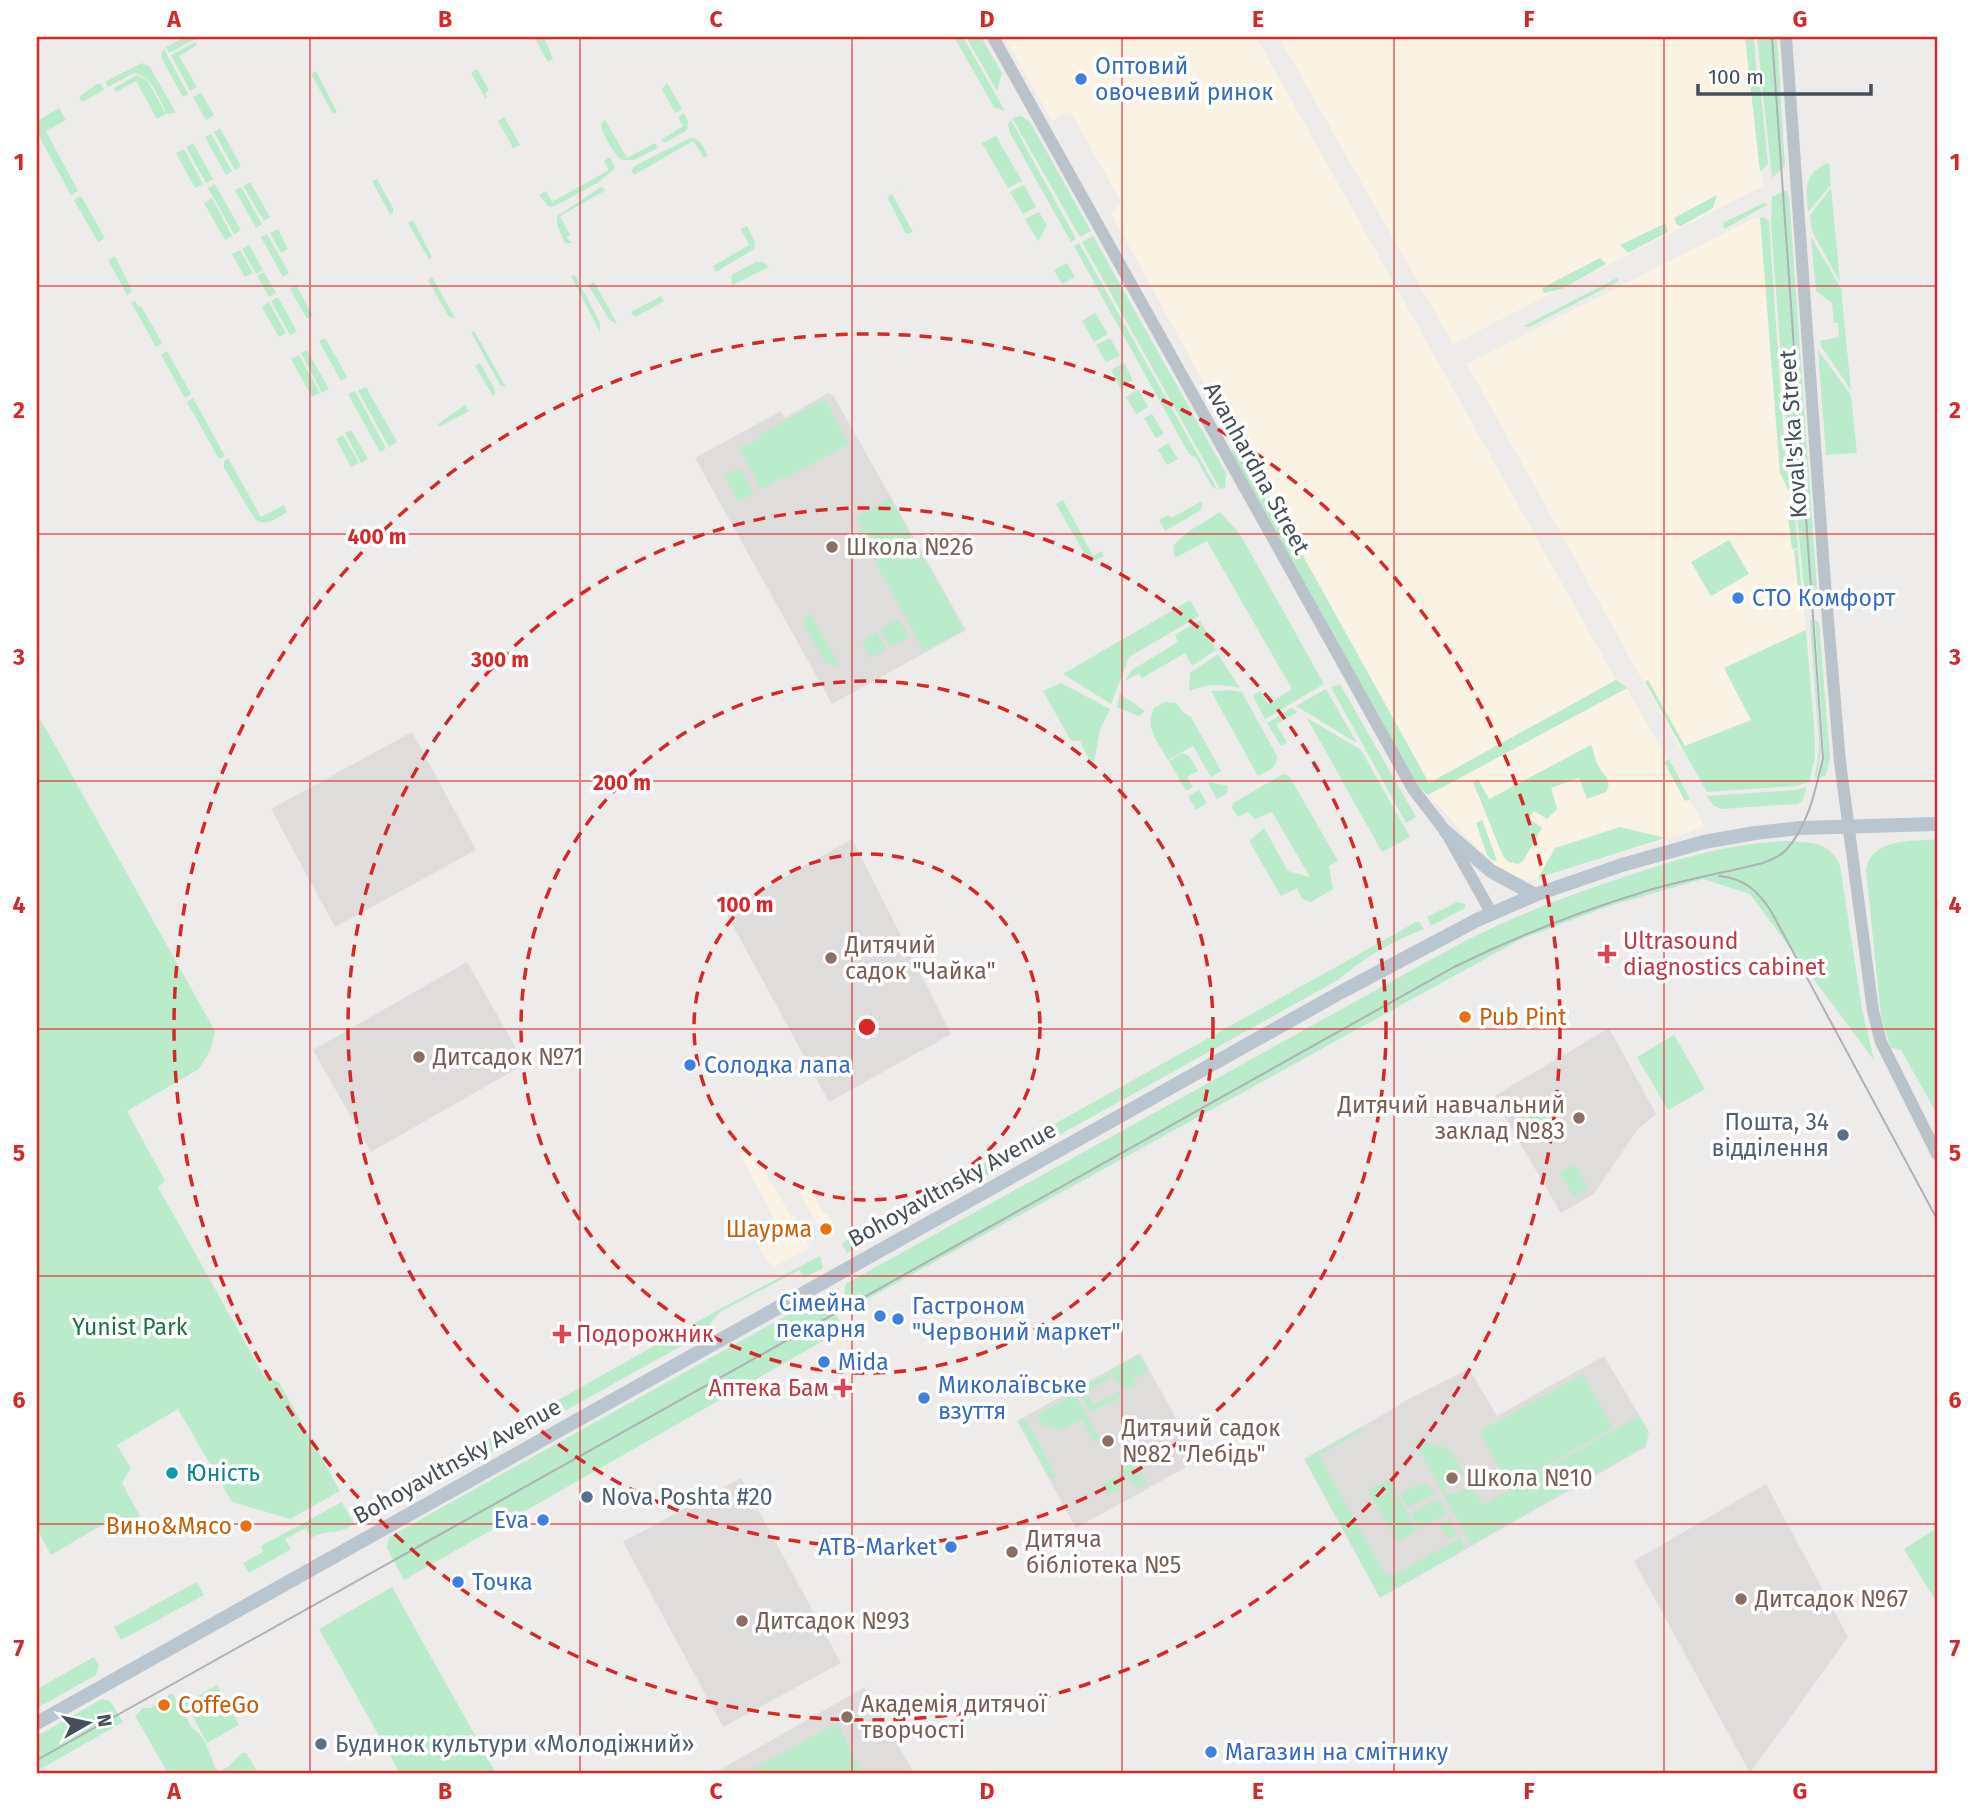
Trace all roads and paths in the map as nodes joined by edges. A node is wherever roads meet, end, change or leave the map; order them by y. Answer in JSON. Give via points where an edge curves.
{"nodes":[{"id":1,"x":993,"y":37,"type":"edge"},
{"id":2,"x":1786,"y":37,"type":"edge"},
{"id":3,"x":1937,"y":824,"type":"edge"},
{"id":4,"x":1849,"y":827,"type":"junction"},
{"id":5,"x":1446,"y":832,"type":"junction"},
{"id":6,"x":1535,"y":895,"type":"junction"},
{"id":7,"x":1492,"y":914,"type":"junction"},
{"id":8,"x":1937,"y":1154,"type":"edge"},
{"id":9,"x":37,"y":1723,"type":"edge"}],
"edges":[{"from":1,"to":5,"type":"street","name":"Avanhardna Street","via":[[1413,789]]},
{"from":2,"to":4,"type":"street","name":"Koval's'ka Street","via":[[1825,584]]},
{"from":3,"to":4,"type":"main road","name":"Bohoyavltnsky Avenue"},
{"from":4,"to":6,"type":"main road","name":"Bohoyavltnsky Avenue","via":[[1792,829],[1704,842]]},
{"from":4,"to":8,"type":"street","name":"Koval's'ka Street","via":[[1881,1042]]},
{"from":5,"to":6,"type":"main road","via":[[1491,871]]},
{"from":5,"to":7,"type":"street","name":"Avanhardna Street"},
{"from":6,"to":7,"type":"main road","name":"Bohoyavltnsky Avenue"},
{"from":7,"to":9,"type":"main road","name":"Bohoyavltnsky Avenue","via":[[1355,985]]}]}
